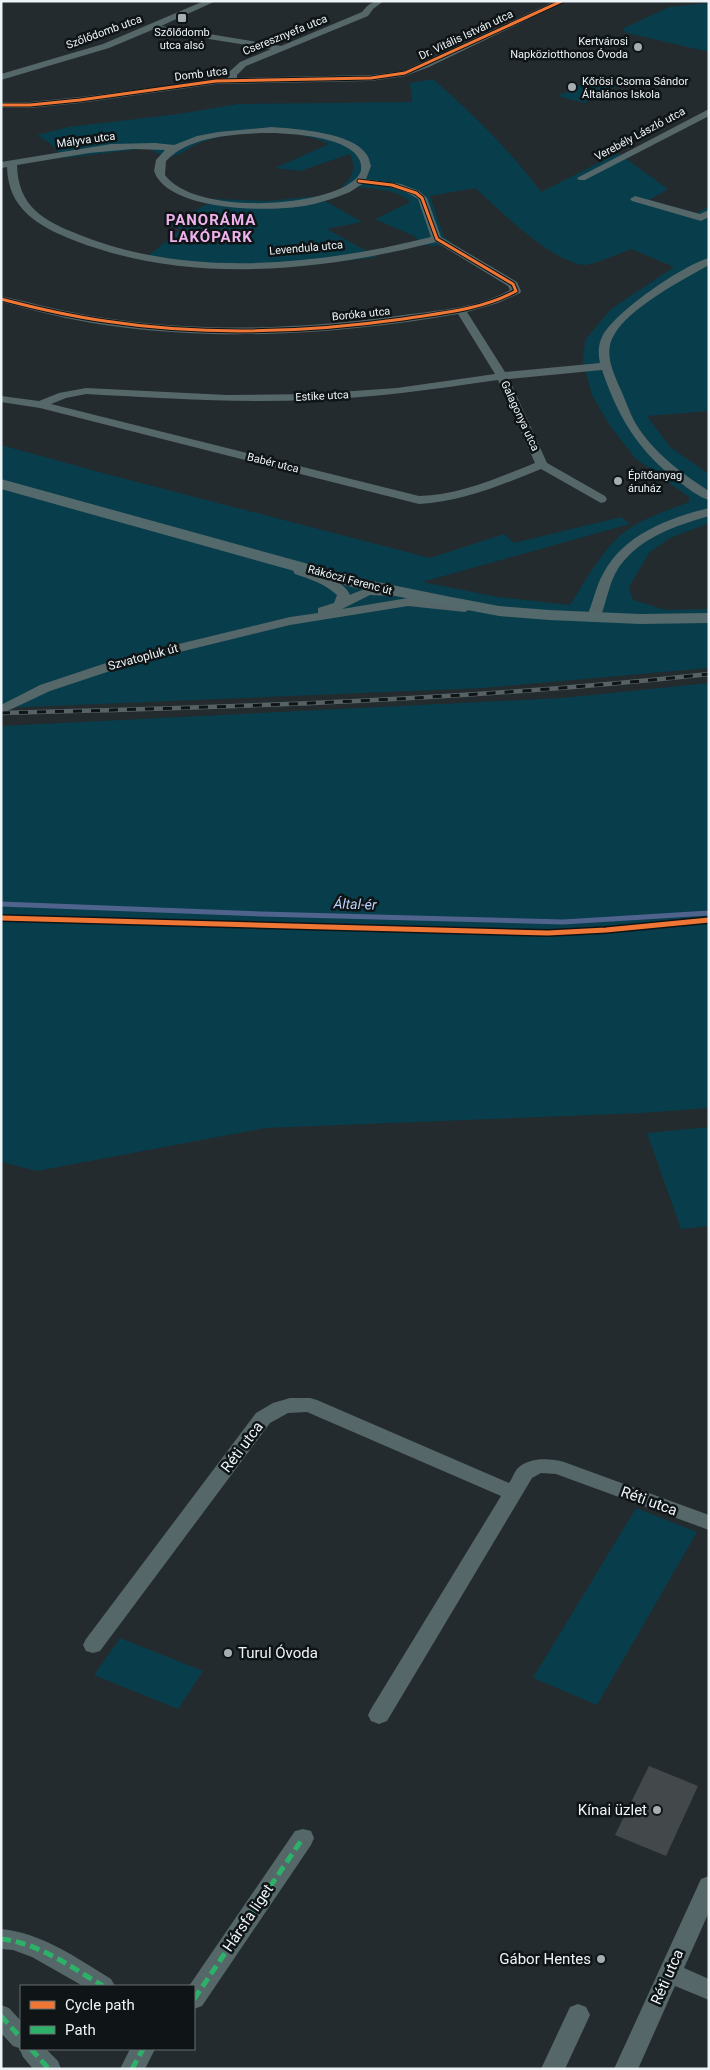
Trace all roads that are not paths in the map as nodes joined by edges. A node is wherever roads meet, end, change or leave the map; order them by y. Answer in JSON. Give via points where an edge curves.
{"nodes":[{"id":1,"x":212,"y":1,"type":"edge"},
{"id":2,"x":380,"y":1,"type":"edge"},
{"id":3,"x":562,"y":1,"type":"edge"},
{"id":4,"x":152,"y":27,"type":"junction"},
{"id":5,"x":280,"y":48,"type":"junction"},
{"id":6,"x":404,"y":73,"type":"joint"},
{"id":7,"x":1,"y":77,"type":"edge"},
{"id":8,"x":233,"y":80,"type":"junction"},
{"id":9,"x":3,"y":107,"type":"edge"},
{"id":10,"x":709,"y":112,"type":"edge"},
{"id":11,"x":176,"y":148,"type":"junction"},
{"id":12,"x":7,"y":165,"type":"edge"},
{"id":13,"x":582,"y":178,"type":"dead end"},
{"id":14,"x":359,"y":181,"type":"junction"},
{"id":15,"x":635,"y":199,"type":"dead end"},
{"id":16,"x":709,"y":213,"type":"edge"},
{"id":17,"x":437,"y":239,"type":"junction"},
{"id":18,"x":709,"y":261,"type":"edge"},
{"id":19,"x":2,"y":300,"type":"edge"},
{"id":20,"x":460,"y":309,"type":"junction"},
{"id":21,"x":605,"y":366,"type":"junction"},
{"id":22,"x":502,"y":376,"type":"junction"},
{"id":23,"x":1,"y":399,"type":"edge"},
{"id":24,"x":40,"y":405,"type":"junction"},
{"id":25,"x":542,"y":465,"type":"junction"},
{"id":26,"x":1,"y":484,"type":"edge"},
{"id":27,"x":709,"y":496,"type":"edge"},
{"id":28,"x":601,"y":499,"type":"dead end"},
{"id":29,"x":709,"y":512,"type":"edge"},
{"id":30,"x":238,"y":549,"type":"junction"},
{"id":31,"x":364,"y":587,"type":"junction"},
{"id":32,"x":337,"y":610,"type":"junction"},
{"id":33,"x":499,"y":611,"type":"junction"},
{"id":34,"x":593,"y":618,"type":"junction"},
{"id":35,"x":709,"y":618,"type":"edge"},
{"id":36,"x":1,"y":710,"type":"edge"},
{"id":37,"x":513,"y":1493,"type":"junction"},
{"id":38,"x":709,"y":1523,"type":"edge"},
{"id":39,"x":93,"y":1646,"type":"dead end"},
{"id":40,"x":379,"y":1715,"type":"dead end"},
{"id":41,"x":303,"y":1838,"type":"dead end"},
{"id":42,"x":709,"y":1886,"type":"edge"},
{"id":43,"x":1,"y":1939,"type":"edge"},
{"id":44,"x":669,"y":1972,"type":"junction"},
{"id":45,"x":101,"y":1985,"type":"edge"},
{"id":46,"x":709,"y":1990,"type":"edge"},
{"id":47,"x":195,"y":1997,"type":"edge"},
{"id":48,"x":578,"y":2015,"type":"dead end"},
{"id":49,"x":1,"y":2016,"type":"edge"},
{"id":50,"x":20,"y":2037,"type":"edge"},
{"id":51,"x":32,"y":2050,"type":"edge"},
{"id":52,"x":142,"y":2050,"type":"edge"},
{"id":53,"x":49,"y":2069,"type":"edge"},
{"id":54,"x":132,"y":2069,"type":"edge"},
{"id":55,"x":553,"y":2069,"type":"edge"},
{"id":56,"x":626,"y":2069,"type":"edge"}],
"edges":[{"from":1,"to":4,"type":"street","name":"Szőlődomb utca"},
{"from":2,"to":5,"type":"street","name":"Cseresznyefa utca","via":[[365,14]]},
{"from":3,"to":6,"type":"street","name":"Dr. Vitális István utca"},
{"from":4,"to":5,"type":"street"},
{"from":4,"to":7,"type":"street","name":"Szőlődomb utca","via":[[106,46]]},
{"from":5,"to":8,"type":"street","name":"Cseresznyefa utca","via":[[238,68],[232,74]]},
{"from":6,"to":8,"type":"street","name":"Domb utca","via":[[371,78]]},
{"from":8,"to":9,"type":"street","name":"Domb utca"},
{"from":10,"to":13,"type":"street","name":"Verebély László utca"},
{"from":11,"to":12,"type":"street","name":"Mályva utca","via":[[140,145]]},
{"from":11,"to":14,"type":"street","via":[[203,137],[233,132],[274,130],[308,134],[338,141],[359,153],[366,167]]},
{"from":11,"to":14,"type":"street","via":[[162,161],[159,167],[161,176],[180,191],[217,202],[258,206],[300,203],[337,194]]},
{"from":12,"to":17,"type":"street","name":"Levendula utca","via":[[15,192],[35,216],[80,240],[136,255],[197,263],[283,264],[371,254]]},
{"from":14,"to":17,"type":"street","via":[[402,188],[418,195]]},
{"from":15,"to":16,"type":"street","via":[[701,218]]},
{"from":17,"to":20,"type":"street","name":"Boróka utca","via":[[516,288],[511,294]]},
{"from":18,"to":21,"type":"street","via":[[618,322],[604,346]]},
{"from":19,"to":20,"type":"street","name":"Boróka utca","via":[[114,323],[202,330],[274,331],[344,327]]},
{"from":20,"to":22,"type":"street","name":"Galagonya utca"},
{"from":21,"to":22,"type":"street","name":"Estike utca"},
{"from":21,"to":27,"type":"street","via":[[636,433],[660,461]]},
{"from":22,"to":24,"type":"street","name":"Estike utca","via":[[397,390],[276,399],[78,392]]},
{"from":22,"to":25,"type":"street","name":"Galagonya utca"},
{"from":23,"to":24,"type":"street","name":"Babér utca"},
{"from":24,"to":25,"type":"street","name":"Babér utca","via":[[419,500],[456,495]]},
{"from":25,"to":28,"type":"street","name":"Galagonya utca"},
{"from":26,"to":30,"type":"main road","name":"Rákóczi Ferenc út"},
{"from":29,"to":34,"type":"street","via":[[665,528],[626,552],[610,573]]},
{"from":30,"to":31,"type":"main road","name":"Rákóczi Ferenc út"},
{"from":30,"to":32,"type":"street","via":[[337,587],[344,594]]},
{"from":31,"to":32,"type":"street","via":[[358,607]]},
{"from":31,"to":33,"type":"main road","name":"Rákóczi Ferenc út"},
{"from":32,"to":33,"type":"street","name":"Szvatopluk út","via":[[408,602]]},
{"from":32,"to":36,"type":"street","name":"Szvatopluk út","via":[[126,661],[45,688]]},
{"from":33,"to":34,"type":"main road","name":"Rákóczi Ferenc út"},
{"from":34,"to":35,"type":"main road","name":"Rákóczi Ferenc út"},
{"from":37,"to":38,"type":"street","name":"Réti utca","via":[[525,1473],[540,1466],[557,1467]]},
{"from":37,"to":39,"type":"street","name":"Réti utca","via":[[310,1405],[294,1403],[276,1408],[263,1418]]},
{"from":37,"to":40,"type":"street","name":"Réti utca"},
{"from":41,"to":47,"type":"street","name":"Hársfa liget"},
{"from":42,"to":44,"type":"street","name":"Réti utca"},
{"from":43,"to":45,"type":"street","via":[[11,1939],[41,1950]]},
{"from":44,"to":46,"type":"street"},
{"from":44,"to":56,"type":"street","name":"Réti utca"},
{"from":48,"to":55,"type":"street"},
{"from":49,"to":50,"type":"street"},
{"from":51,"to":53,"type":"street"},
{"from":52,"to":54,"type":"street"}]}
